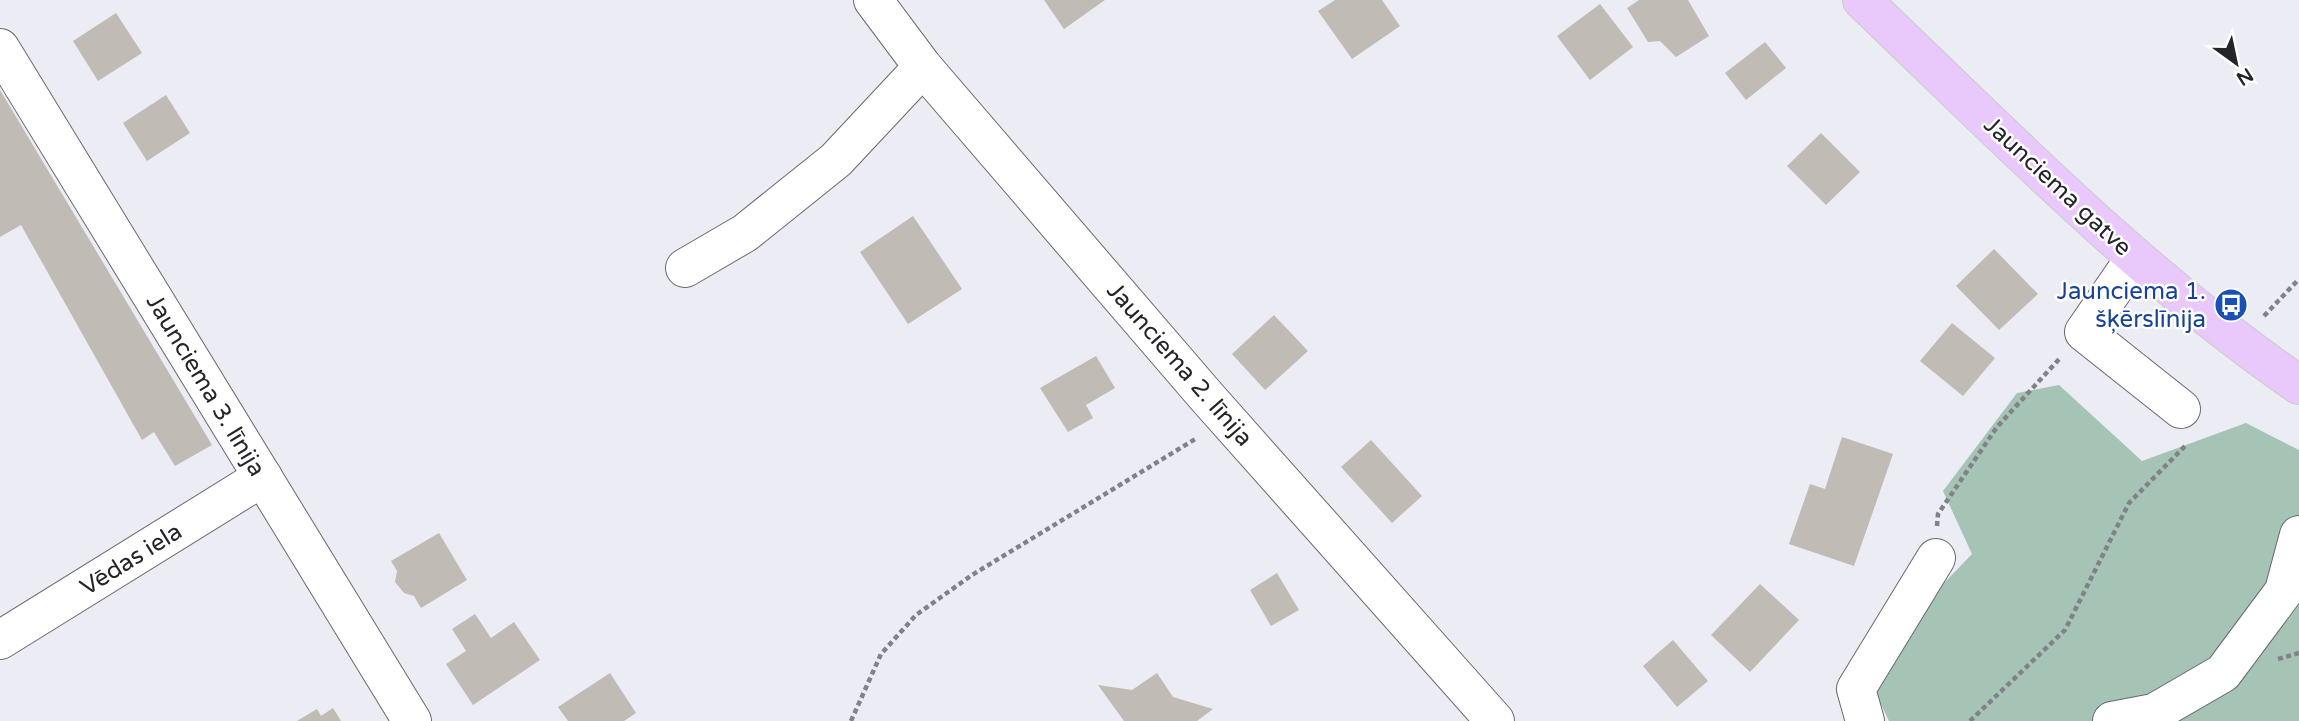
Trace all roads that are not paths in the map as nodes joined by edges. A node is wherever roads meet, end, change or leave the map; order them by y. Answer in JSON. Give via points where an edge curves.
{"nodes":[{"id":1,"x":873,"y":0,"type":"edge"},
{"id":2,"x":1862,"y":0,"type":"edge"},
{"id":3,"x":0,"y":48,"type":"edge"},
{"id":4,"x":923,"y":67,"type":"junction"},
{"id":5,"x":2135,"y":258,"type":"junction"},
{"id":6,"x":685,"y":268,"type":"dead end"},
{"id":7,"x":2299,"y":385,"type":"edge"},
{"id":8,"x":2181,"y":409,"type":"road end"},
{"id":9,"x":263,"y":477,"type":"junction"},
{"id":10,"x":2299,"y":534,"type":"edge"},
{"id":11,"x":1936,"y":558,"type":"road end"},
{"id":12,"x":0,"y":640,"type":"edge"},
{"id":13,"x":412,"y":721,"type":"edge"},
{"id":14,"x":1495,"y":721,"type":"edge"},
{"id":15,"x":1865,"y":721,"type":"edge"},
{"id":16,"x":2112,"y":721,"type":"edge"}],
"edges":[{"from":1,"to":4,"type":"street","name":"Jaunciema 2. līnija"},
{"from":2,"to":5,"type":"main road","name":"Jaunciema gatve"},
{"from":3,"to":9,"type":"street","name":"Jaunciema 3. līnija"},
{"from":4,"to":6,"type":"street","via":[[836,160],[745,233]]},
{"from":4,"to":14,"type":"street","name":"Jaunciema 2. līnija"},
{"from":5,"to":7,"type":"main road","name":"Jaunciema gatve"},
{"from":5,"to":8,"type":"street","via":[[2084,332]]},
{"from":9,"to":12,"type":"street","name":"Vēdas iela"},
{"from":9,"to":13,"type":"street","name":"Jaunciema 3. līnija"},
{"from":10,"to":16,"type":"street","via":[[2284,591],[2223,673],[2154,713]]},
{"from":11,"to":15,"type":"street","via":[[1856,689]]}]}
